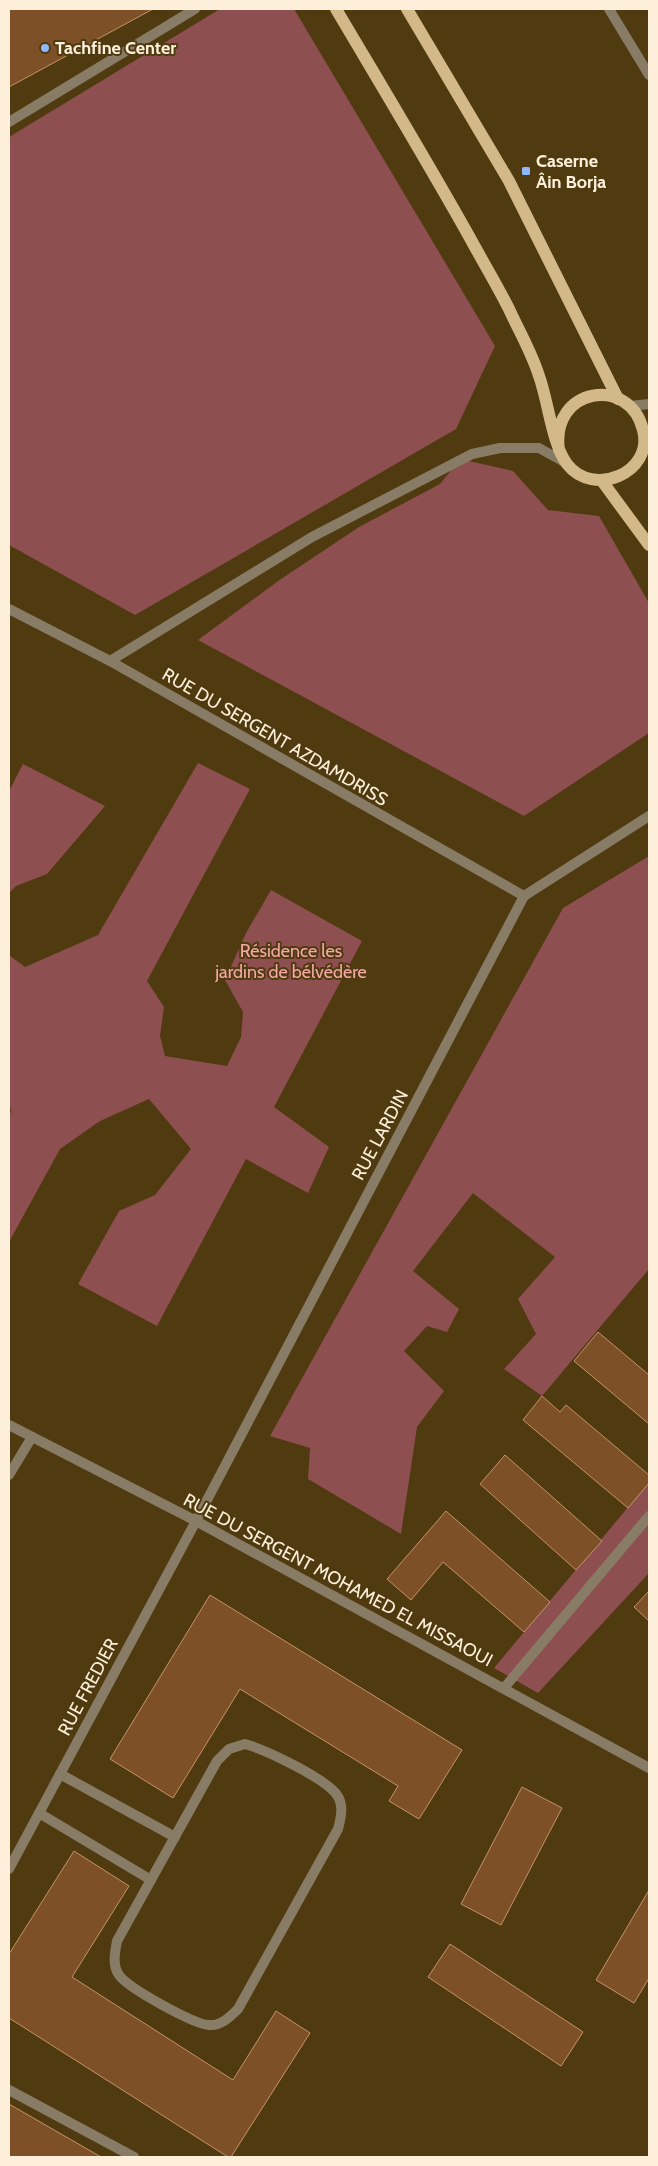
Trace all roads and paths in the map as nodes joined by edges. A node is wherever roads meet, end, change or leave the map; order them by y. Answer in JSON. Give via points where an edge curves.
{"nodes":[{"id":1,"x":195,"y":9,"type":"edge"},
{"id":2,"x":336,"y":9,"type":"edge"},
{"id":3,"x":407,"y":9,"type":"edge"},
{"id":4,"x":609,"y":9,"type":"edge"},
{"id":5,"x":649,"y":75,"type":"edge"},
{"id":6,"x":9,"y":122,"type":"edge"},
{"id":7,"x":618,"y":399,"type":"junction"},
{"id":8,"x":649,"y":404,"type":"edge"},
{"id":9,"x":630,"y":406,"type":"junction"},
{"id":10,"x":646,"y":445,"type":"edge"},
{"id":11,"x":560,"y":450,"type":"junction"},
{"id":12,"x":566,"y":463,"type":"junction"},
{"id":13,"x":602,"y":481,"type":"junction"},
{"id":14,"x":649,"y":545,"type":"edge"},
{"id":15,"x":9,"y":608,"type":"edge"},
{"id":16,"x":110,"y":661,"type":"junction"},
{"id":17,"x":649,"y":816,"type":"edge"},
{"id":18,"x":524,"y":896,"type":"junction"},
{"id":19,"x":9,"y":1425,"type":"edge"},
{"id":20,"x":32,"y":1437,"type":"junction"},
{"id":21,"x":9,"y":1475,"type":"edge"},
{"id":22,"x":649,"y":1516,"type":"edge"},
{"id":23,"x":196,"y":1521,"type":"junction"},
{"id":24,"x":504,"y":1688,"type":"junction"},
{"id":25,"x":649,"y":1768,"type":"edge"},
{"id":26,"x":60,"y":1774,"type":"junction"},
{"id":27,"x":39,"y":1813,"type":"junction"},
{"id":28,"x":175,"y":1837,"type":"junction"},
{"id":29,"x":9,"y":1869,"type":"edge"},
{"id":30,"x":151,"y":1880,"type":"junction"},
{"id":31,"x":9,"y":2090,"type":"edge"},
{"id":32,"x":134,"y":2157,"type":"edge"}],
"edges":[{"from":1,"to":6,"type":"street"},
{"from":2,"to":11,"type":"main road","via":[[454,209],[508,308],[539,375]]},
{"from":3,"to":7,"type":"main road","via":[[509,181]]},
{"from":4,"to":5,"type":"street"},
{"from":7,"to":9,"type":"main road"},
{"from":7,"to":11,"type":"main road","via":[[595,395],[573,405],[559,426]]},
{"from":8,"to":9,"type":"street"},
{"from":9,"to":10,"type":"main road","via":[[638,417]]},
{"from":10,"to":13,"type":"main road","via":[[628,472]]},
{"from":11,"to":12,"type":"main road"},
{"from":12,"to":13,"type":"main road","via":[[575,473]]},
{"from":12,"to":16,"type":"street","via":[[539,448],[500,448],[472,454],[312,536]]},
{"from":13,"to":14,"type":"main road"},
{"from":15,"to":16,"type":"street","name":"RUE DU SERGENT AZDAMDRISS"},
{"from":16,"to":18,"type":"street","name":"RUE DU SERGENT AZDAMDRISS"},
{"from":17,"to":18,"type":"street","name":"RUE LARDIN"},
{"from":18,"to":23,"type":"street","name":"RUE LARDIN"},
{"from":19,"to":20,"type":"street","name":"RUE DU SERGENT MOHAMED EL MISSAOUI"},
{"from":20,"to":21,"type":"street"},
{"from":20,"to":23,"type":"street","name":"RUE DU SERGENT MOHAMED EL MISSAOUI"},
{"from":22,"to":24,"type":"street"},
{"from":23,"to":24,"type":"street","name":"RUE DU SERGENT MOHAMED EL MISSAOUI"},
{"from":23,"to":26,"type":"street","name":"RUE FREDIER"},
{"from":24,"to":25,"type":"street","name":"RUE DU SERGENT MOHAMED EL MISSAOUI"},
{"from":26,"to":27,"type":"street","name":"RUE FREDIER"},
{"from":26,"to":28,"type":"street"},
{"from":27,"to":29,"type":"street","name":"RUE FREDIER"},
{"from":27,"to":30,"type":"street"},
{"from":28,"to":30,"type":"street"},
{"from":28,"to":30,"type":"street","via":[[217,1761],[229,1749],[245,1744],[262,1748],[326,1785],[338,1796],[342,1813],[338,1829],[238,2009],[226,2021],[210,2026],[194,2022],[130,1986],[118,1974],[113,1958],[117,1941]]},
{"from":31,"to":32,"type":"street"}]}
